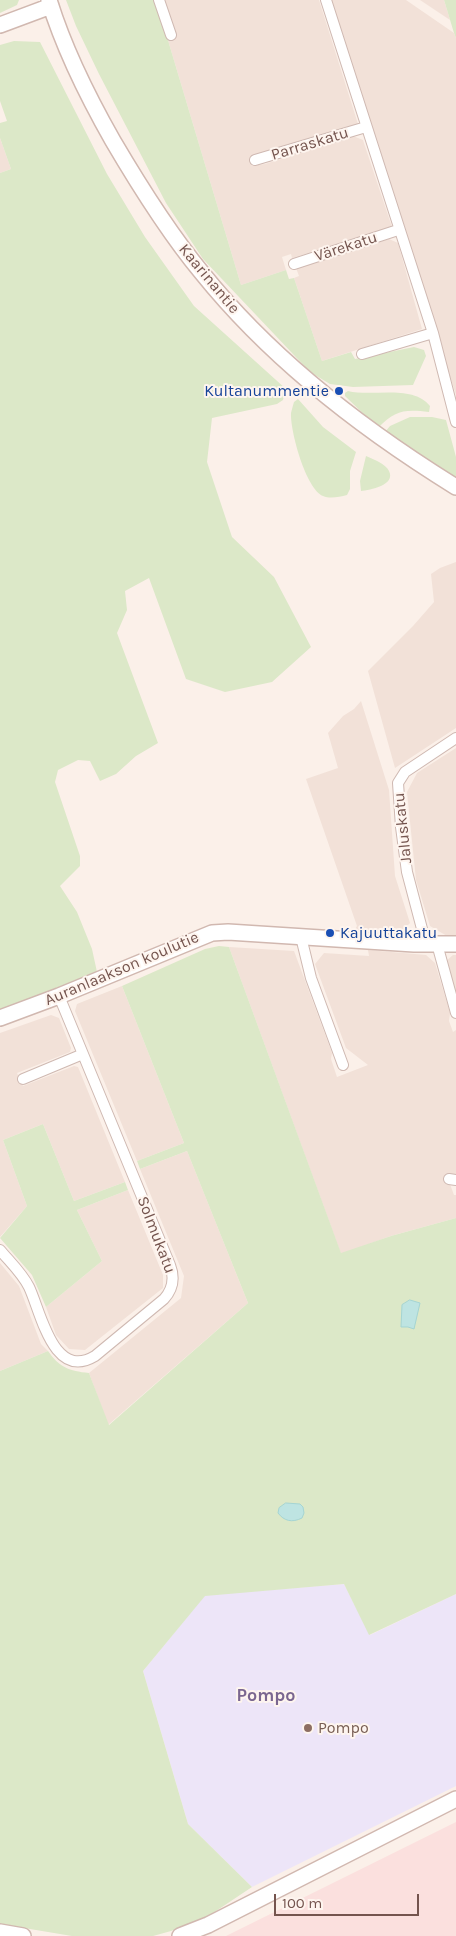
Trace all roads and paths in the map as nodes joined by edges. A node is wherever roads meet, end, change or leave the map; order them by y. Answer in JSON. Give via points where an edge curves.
{"nodes":[{"id":1,"x":159,"y":0,"type":"edge"},
{"id":2,"x":326,"y":0,"type":"edge"},
{"id":3,"x":50,"y":3,"type":"edge"},
{"id":4,"x":0,"y":25,"type":"edge"},
{"id":5,"x":171,"y":35,"type":"dead end"},
{"id":6,"x":366,"y":127,"type":"junction"},
{"id":7,"x":255,"y":160,"type":"dead end"},
{"id":8,"x":398,"y":230,"type":"junction"},
{"id":9,"x":294,"y":264,"type":"dead end"},
{"id":10,"x":432,"y":333,"type":"junction"},
{"id":11,"x":362,"y":354,"type":"dead end"},
{"id":12,"x":456,"y":422,"type":"edge"},
{"id":13,"x":456,"y":487,"type":"edge"},
{"id":14,"x":456,"y":738,"type":"edge"},
{"id":15,"x":301,"y":937,"type":"junction"},
{"id":16,"x":432,"y":944,"type":"junction"},
{"id":17,"x":456,"y":944,"type":"edge"},
{"id":18,"x":59,"y":996,"type":"junction"},
{"id":19,"x":456,"y":1013,"type":"edge"},
{"id":20,"x":0,"y":1018,"type":"edge"},
{"id":21,"x":83,"y":1054,"type":"junction"},
{"id":22,"x":343,"y":1065,"type":"dead end"},
{"id":23,"x":23,"y":1079,"type":"dead end"},
{"id":24,"x":0,"y":1250,"type":"edge"},
{"id":25,"x":456,"y":1799,"type":"edge"},
{"id":26,"x":0,"y":1932,"type":"edge"},
{"id":27,"x":23,"y":1936,"type":"edge"},
{"id":28,"x":180,"y":1936,"type":"edge"}],
"edges":[{"from":1,"to":5,"type":"street"},
{"from":2,"to":6,"type":"street"},
{"from":3,"to":4,"type":"street"},
{"from":3,"to":13,"type":"street","name":"Kaarinantie","via":[[95,110],[132,175],[202,274],[312,385]]},
{"from":6,"to":7,"type":"street","name":"Parraskatu"},
{"from":6,"to":8,"type":"street"},
{"from":8,"to":9,"type":"street","name":"Värekatu"},
{"from":8,"to":10,"type":"street"},
{"from":10,"to":11,"type":"street"},
{"from":10,"to":12,"type":"street"},
{"from":14,"to":16,"type":"street","name":"Jaluskatu","via":[[405,772],[398,783],[407,872]]},
{"from":15,"to":16,"type":"street","name":"Auranlaakson koulutie"},
{"from":15,"to":18,"type":"street","name":"Auranlaakson koulutie","via":[[212,932]]},
{"from":15,"to":22,"type":"street","via":[[308,968]]},
{"from":16,"to":17,"type":"street","name":"Auranlaakson koulutie"},
{"from":16,"to":19,"type":"street","name":"Jaluskatu"},
{"from":18,"to":20,"type":"street","name":"Auranlaakson koulutie"},
{"from":18,"to":21,"type":"street","name":"Solmukatu"},
{"from":21,"to":23,"type":"street"},
{"from":21,"to":24,"type":"street","name":"Solmukatu","via":[[170,1265],[173,1279],[170,1292],[95,1356],[86,1361],[70,1360],[54,1346],[26,1282]]},
{"from":25,"to":28,"type":"street","via":[[208,1925]]},
{"from":26,"to":27,"type":"street"}]}
